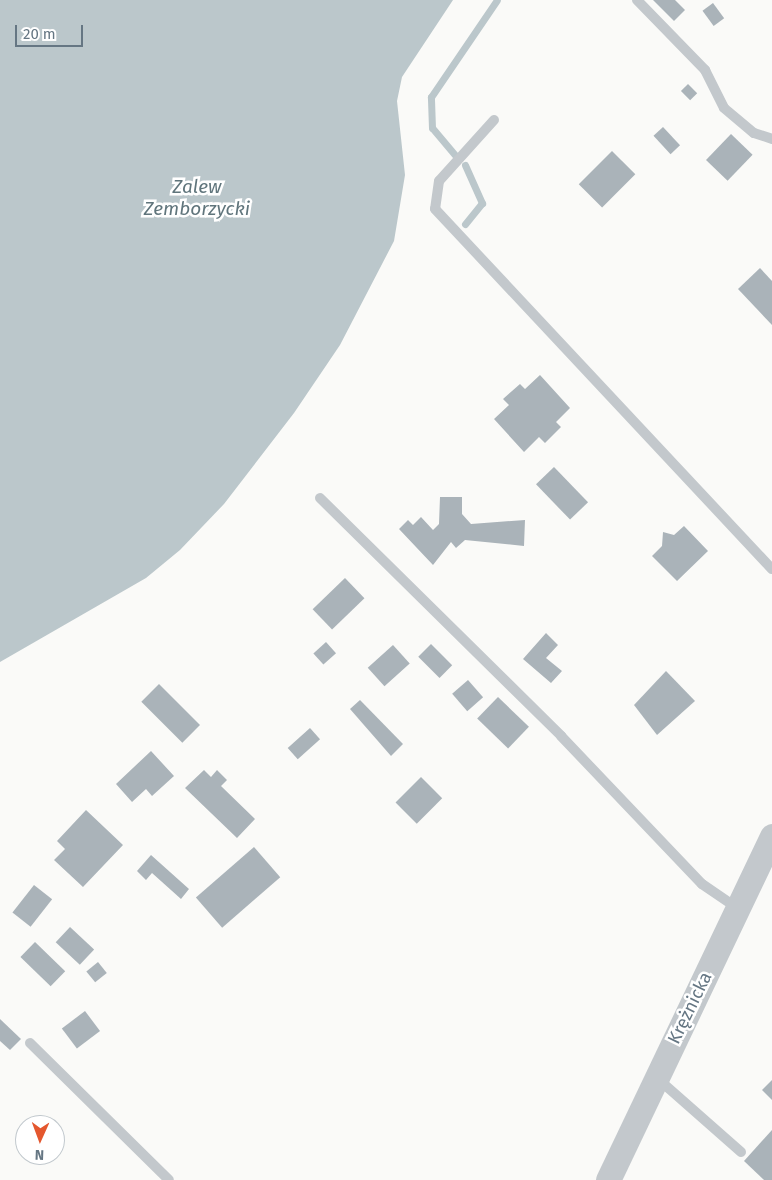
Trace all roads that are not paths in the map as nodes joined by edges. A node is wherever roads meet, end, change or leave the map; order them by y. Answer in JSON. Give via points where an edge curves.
{"nodes":[{"id":1,"x":637,"y":0,"type":"edge"},
{"id":2,"x":494,"y":120,"type":"dead end"},
{"id":3,"x":772,"y":139,"type":"edge"},
{"id":4,"x":320,"y":498,"type":"dead end"},
{"id":5,"x":772,"y":570,"type":"edge"},
{"id":6,"x":772,"y":836,"type":"edge"},
{"id":7,"x":738,"y":909,"type":"junction"},
{"id":8,"x":30,"y":1043,"type":"dead end"},
{"id":9,"x":657,"y":1078,"type":"junction"},
{"id":10,"x":741,"y":1152,"type":"dead end"},
{"id":11,"x":169,"y":1180,"type":"edge"},
{"id":12,"x":608,"y":1180,"type":"edge"}],
"edges":[{"from":1,"to":3,"type":"lane","via":[[705,70],[724,108],[754,134]]},
{"from":2,"to":5,"type":"lane","via":[[439,180],[435,209]]},
{"from":4,"to":7,"type":"lane","via":[[561,736],[702,884]]},
{"from":6,"to":7,"type":"street","name":"Krężnicka"},
{"from":7,"to":9,"type":"street","name":"Krężnicka"},
{"from":8,"to":11,"type":"lane"},
{"from":9,"to":10,"type":"lane"},
{"from":9,"to":12,"type":"street","name":"Krężnicka"}]}
